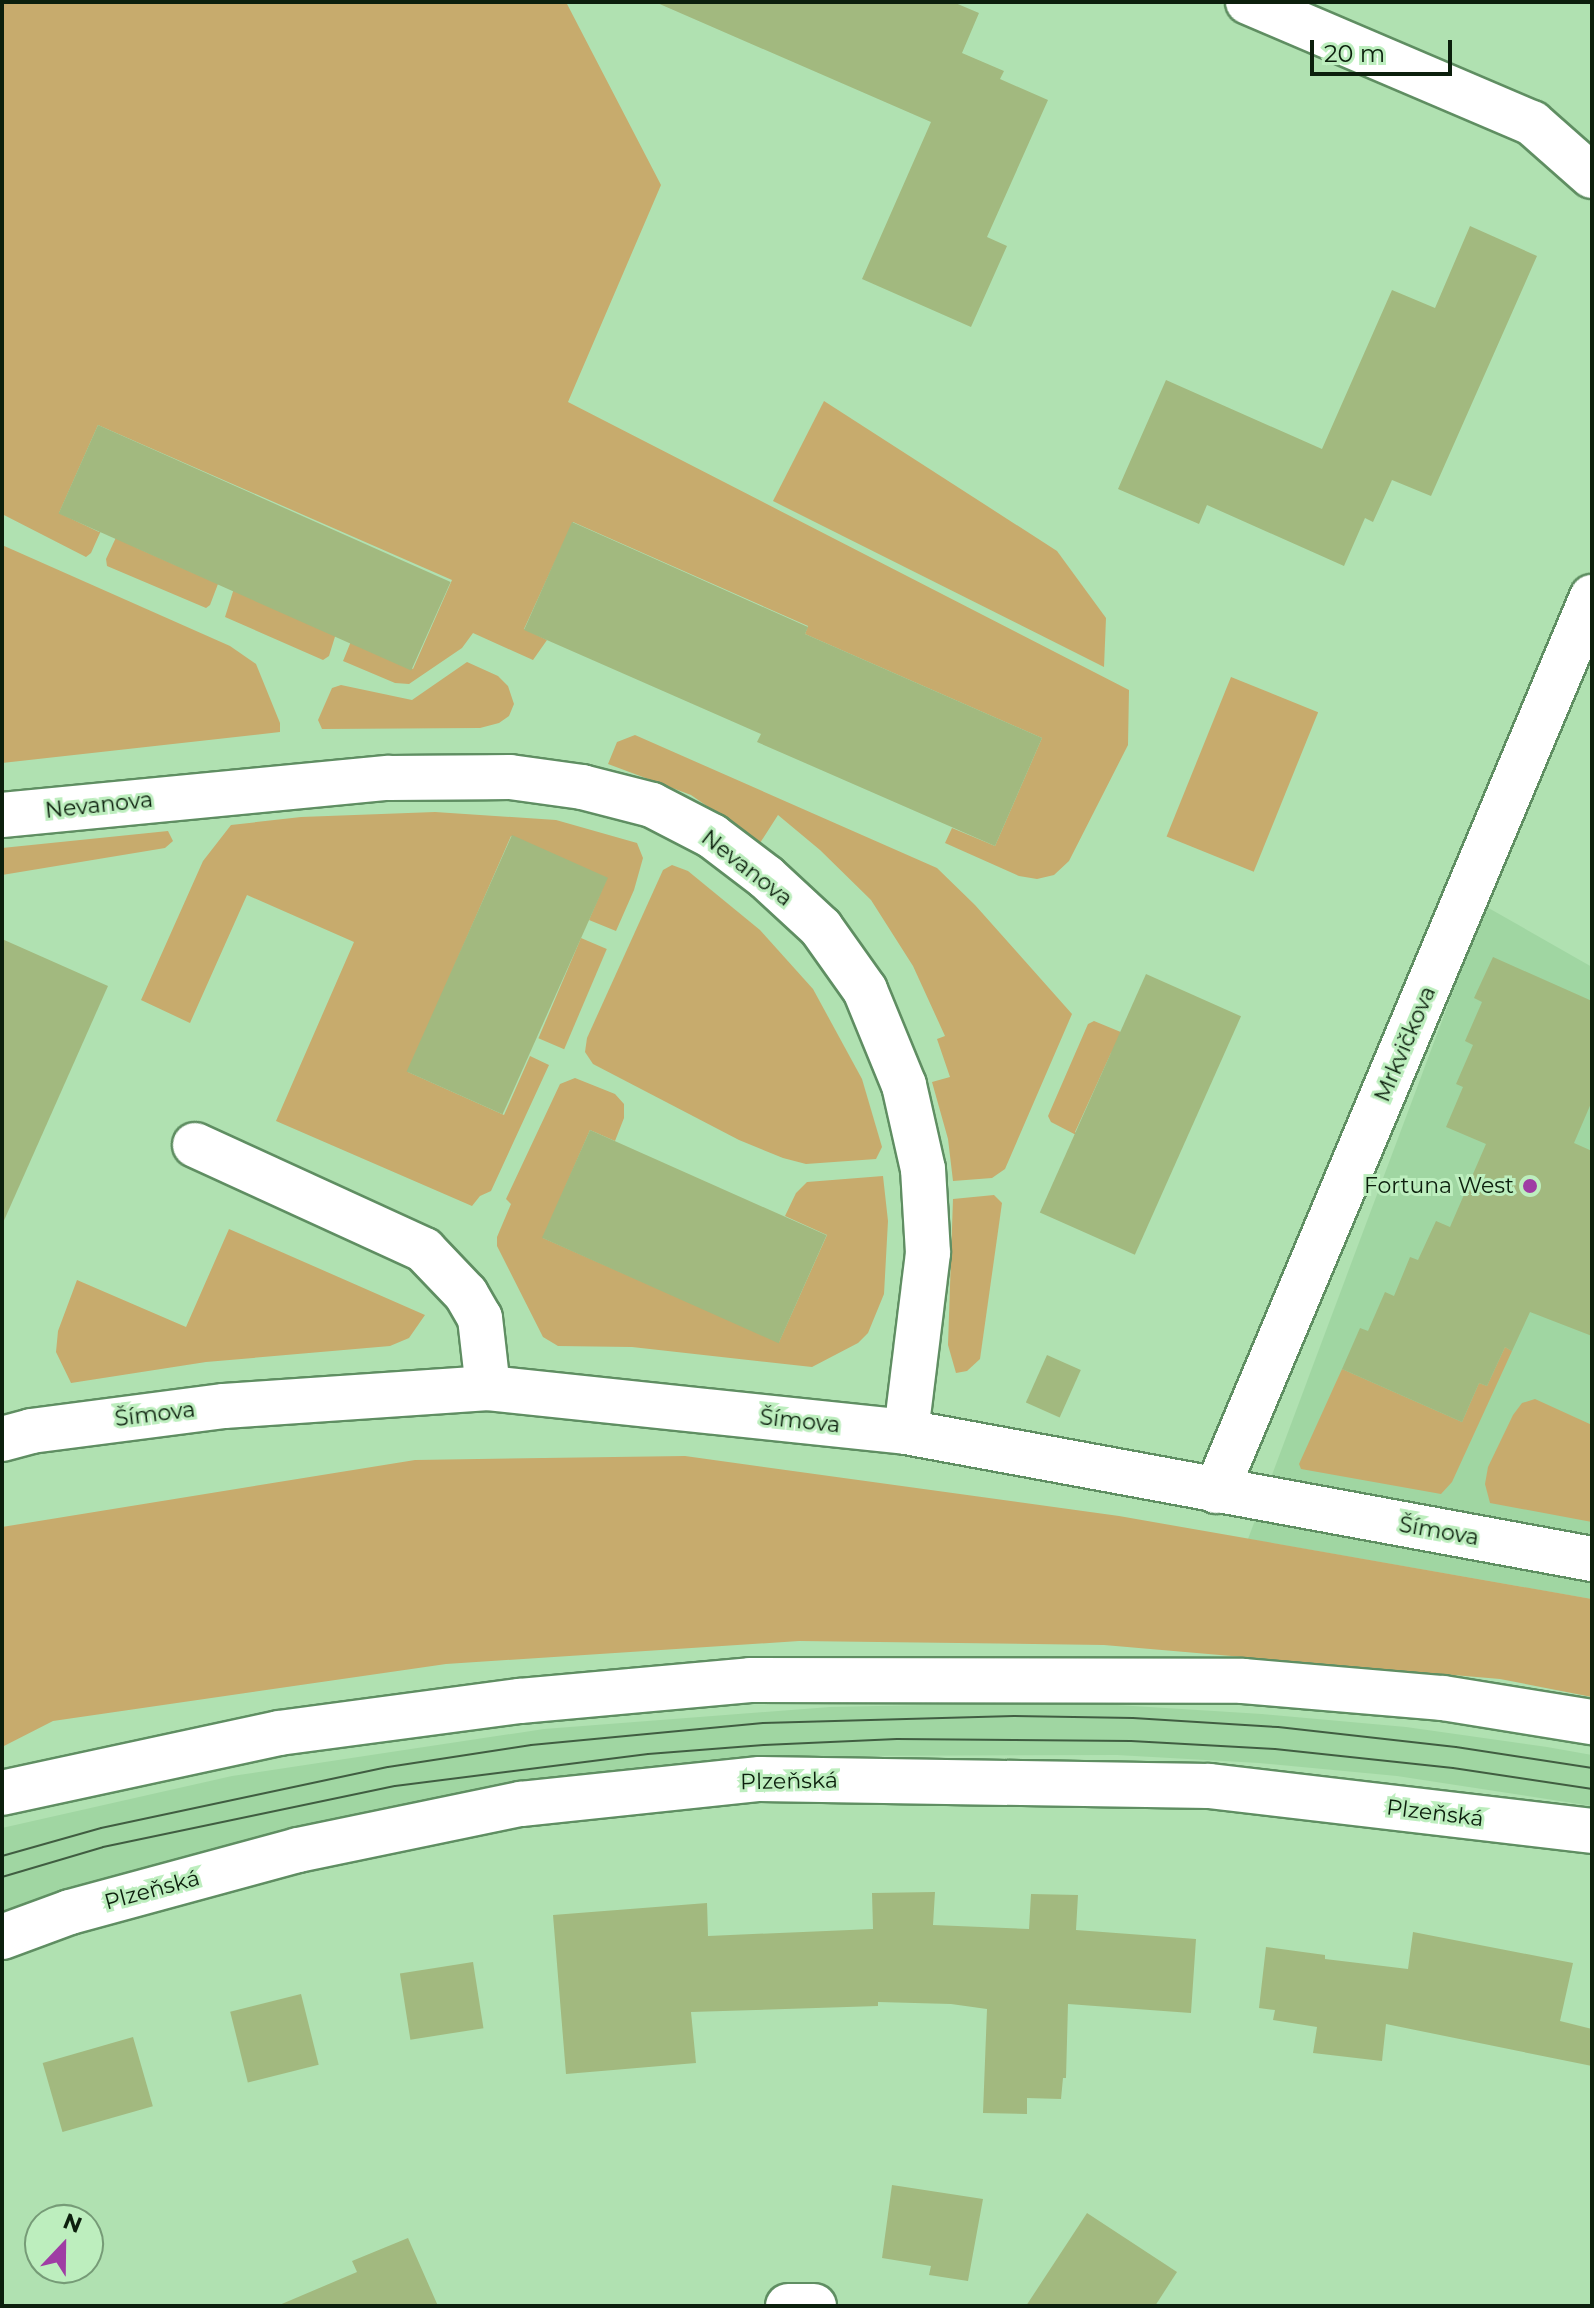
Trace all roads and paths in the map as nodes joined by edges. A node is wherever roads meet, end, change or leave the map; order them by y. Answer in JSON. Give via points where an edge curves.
{"nodes":[{"id":1,"x":1248,"y":2,"type":"edge"},
{"id":2,"x":1592,"y":176,"type":"edge"},
{"id":3,"x":1592,"y":597,"type":"edge"},
{"id":4,"x":2,"y":815,"type":"edge"},
{"id":5,"x":195,"y":1145,"type":"dead end"},
{"id":6,"x":488,"y":1388,"type":"junction"},
{"id":7,"x":906,"y":1432,"type":"junction"},
{"id":8,"x":2,"y":1439,"type":"edge"},
{"id":9,"x":1216,"y":1491,"type":"junction"},
{"id":10,"x":1592,"y":1559,"type":"edge"},
{"id":11,"x":1592,"y":1722,"type":"edge"},
{"id":12,"x":2,"y":1793,"type":"edge"},
{"id":13,"x":1592,"y":1831,"type":"edge"},
{"id":14,"x":2,"y":1937,"type":"edge"},
{"id":15,"x":788,"y":2306,"type":"edge"},
{"id":16,"x":814,"y":2306,"type":"edge"}],
"edges":[{"from":1,"to":2,"type":"street","via":[[1532,123]]},
{"from":3,"to":9,"type":"street","name":"Mrkvičkova"},
{"from":4,"to":7,"type":"street","name":"Nevanova","via":[[389,778],[510,777],[582,787],[652,805],[712,836],[821,928],[865,990],[904,1085],[923,1169],[928,1253]]},
{"from":5,"to":6,"type":"street","via":[[424,1250],[466,1294],[480,1318]]},
{"from":6,"to":7,"type":"street","name":"Šímova"},
{"from":6,"to":8,"type":"street","name":"Šímova","via":[[224,1406]]},
{"from":7,"to":9,"type":"street","name":"Šímova"},
{"from":9,"to":10,"type":"street","name":"Šímova"},
{"from":11,"to":12,"type":"street","via":[[1443,1698],[1243,1681],[750,1680],[520,1701],[279,1733]]},
{"from":13,"to":14,"type":"street","name":"Plzeňská","via":[[1209,1786],[760,1779],[521,1804],[298,1850],[70,1912]]},
{"from":15,"to":16,"type":"street"}]}
